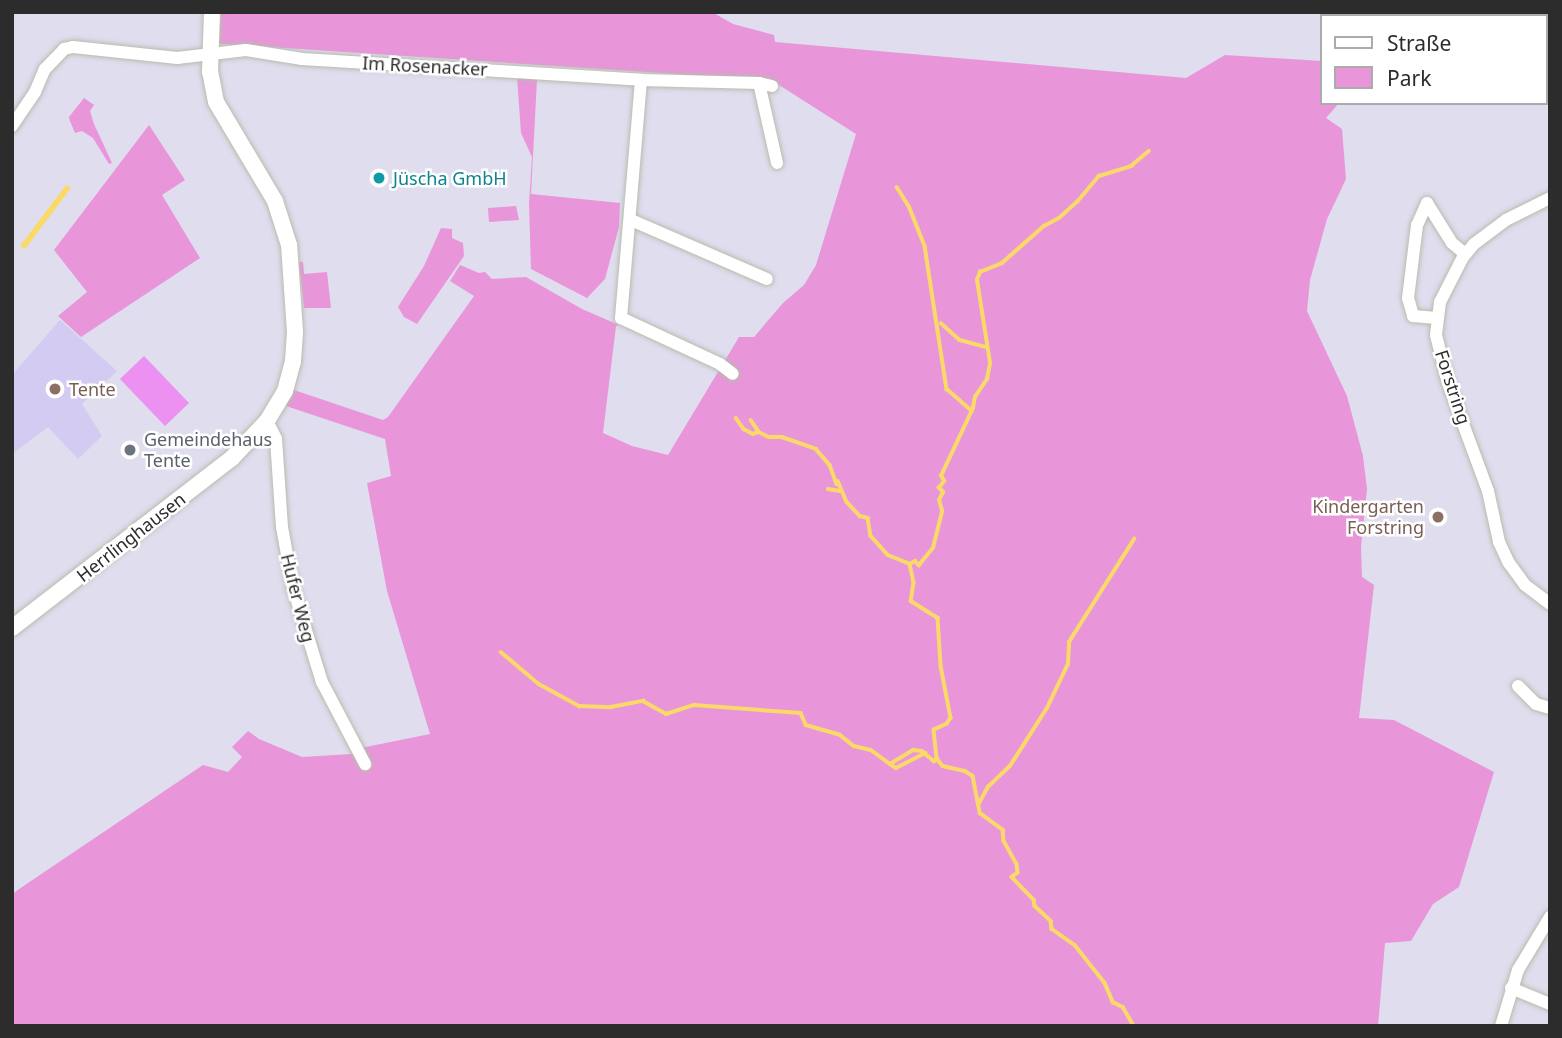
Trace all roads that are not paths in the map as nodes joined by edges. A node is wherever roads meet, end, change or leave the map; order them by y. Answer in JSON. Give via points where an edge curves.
{"nodes":[{"id":1,"x":212,"y":12,"type":"edge"},
{"id":2,"x":210,"y":49,"type":"junction"},
{"id":3,"x":641,"y":80,"type":"junction"},
{"id":4,"x":759,"y":83,"type":"junction"},
{"id":5,"x":772,"y":86,"type":"dead end"},
{"id":6,"x":12,"y":127,"type":"edge"},
{"id":7,"x":777,"y":163,"type":"dead end"},
{"id":8,"x":1550,"y":198,"type":"edge"},
{"id":9,"x":631,"y":220,"type":"junction"},
{"id":10,"x":1465,"y":254,"type":"junction"},
{"id":11,"x":767,"y":279,"type":"dead end"},
{"id":12,"x":1437,"y":318,"type":"junction"},
{"id":13,"x":733,"y":374,"type":"dead end"},
{"id":14,"x":267,"y":421,"type":"junction"},
{"id":15,"x":1550,"y":604,"type":"edge"},
{"id":16,"x":12,"y":628,"type":"edge"},
{"id":17,"x":1518,"y":685,"type":"dead end"},
{"id":18,"x":1550,"y":708,"type":"edge"},
{"id":19,"x":365,"y":764,"type":"dead end"},
{"id":20,"x":1550,"y":917,"type":"edge"},
{"id":21,"x":1511,"y":988,"type":"junction"},
{"id":22,"x":1550,"y":1004,"type":"edge"},
{"id":23,"x":1501,"y":1026,"type":"edge"}],
"edges":[{"from":1,"to":2,"type":"street","name":"Herrlinghausen"},
{"from":2,"to":3,"type":"street","name":"Im Rosenacker"},
{"from":2,"to":6,"type":"street","via":[[177,58],[81,47],[64,50],[45,69]]},
{"from":2,"to":14,"type":"street","name":"Herrlinghausen","via":[[211,84],[220,113],[275,201],[289,245],[294,348],[285,391]]},
{"from":3,"to":4,"type":"street","name":"Im Rosenacker"},
{"from":3,"to":9,"type":"street"},
{"from":4,"to":5,"type":"street","name":"Im Rosenacker"},
{"from":4,"to":7,"type":"street"},
{"from":8,"to":10,"type":"street","name":"Forstring","via":[[1506,220]]},
{"from":9,"to":11,"type":"street"},
{"from":9,"to":13,"type":"street","via":[[621,318]]},
{"from":10,"to":12,"type":"street","name":"Forstring","via":[[1447,284]]},
{"from":10,"to":12,"type":"street","via":[[1452,243],[1427,203],[1417,225],[1408,298],[1413,316]]},
{"from":12,"to":15,"type":"street","name":"Forstring","via":[[1440,355],[1483,477],[1499,542],[1525,585]]},
{"from":14,"to":16,"type":"street","name":"Herrlinghausen","via":[[232,458]]},
{"from":14,"to":19,"type":"street","name":"Hufer Weg","via":[[276,439],[282,527],[293,588],[322,682]]},
{"from":17,"to":18,"type":"street","via":[[1536,704]]},
{"from":20,"to":21,"type":"street"},
{"from":21,"to":22,"type":"street"},
{"from":21,"to":23,"type":"street"}]}
